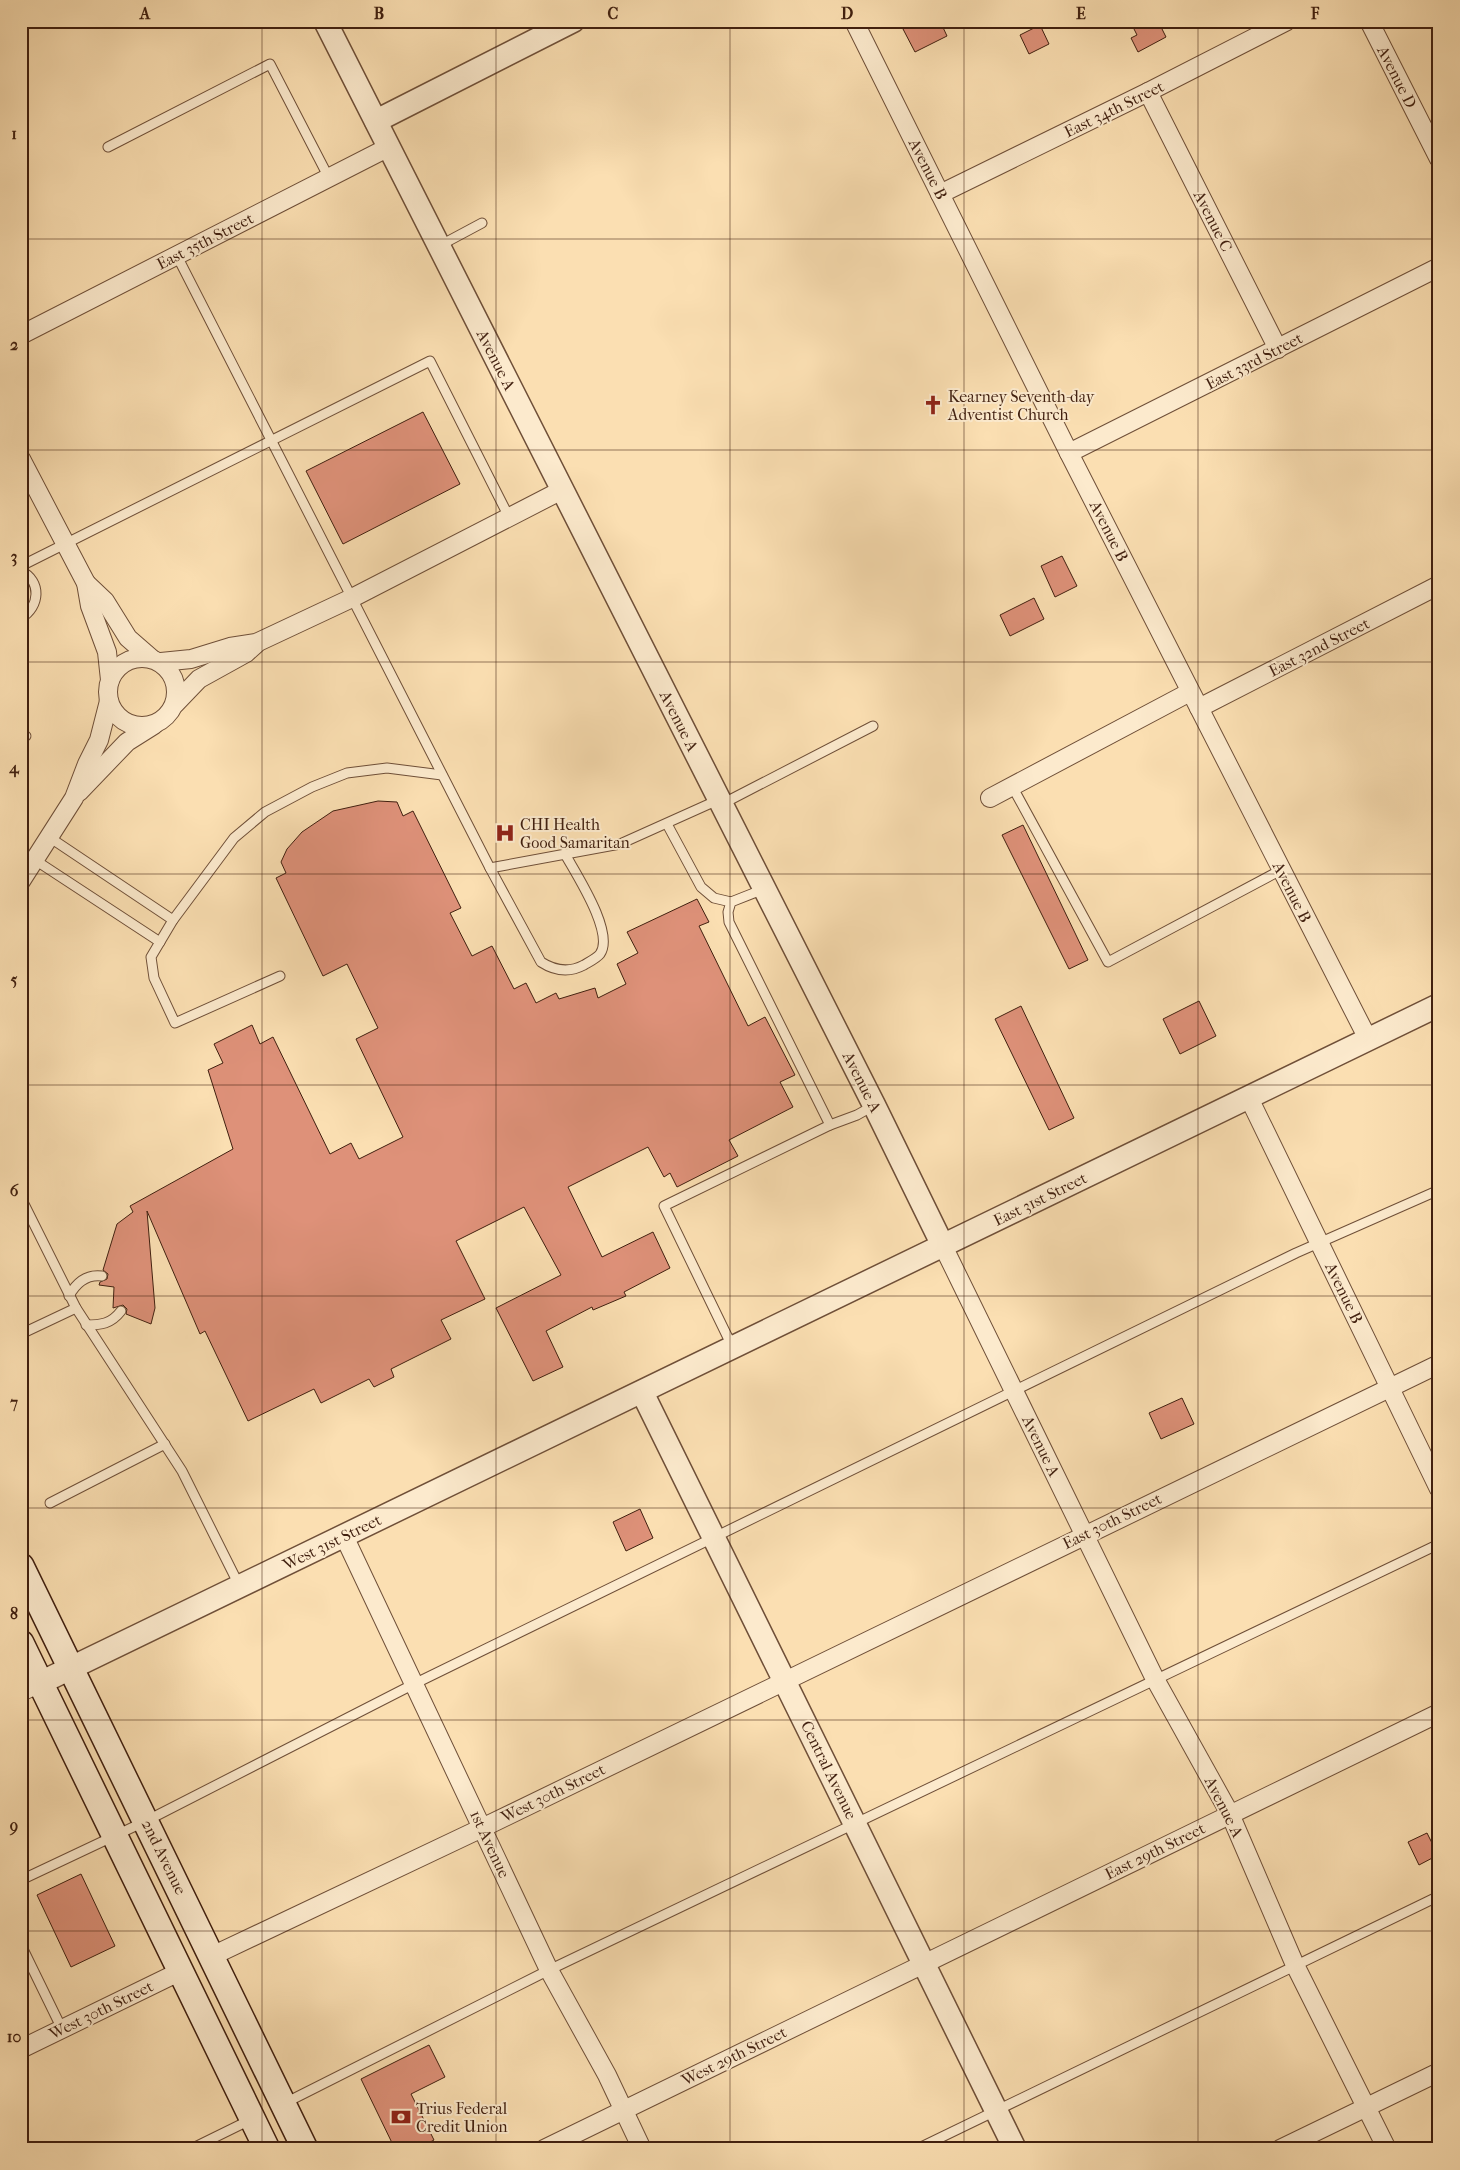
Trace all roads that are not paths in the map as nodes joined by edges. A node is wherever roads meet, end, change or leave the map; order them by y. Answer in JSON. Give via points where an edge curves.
{"nodes":[{"id":1,"x":325,"y":21,"type":"edge"},
{"id":2,"x":573,"y":21,"type":"edge"},
{"id":3,"x":854,"y":21,"type":"edge"},
{"id":4,"x":1287,"y":21,"type":"edge"},
{"id":5,"x":1369,"y":21,"type":"edge"},
{"id":6,"x":1148,"y":92,"type":"junction"},
{"id":7,"x":376,"y":121,"type":"junction"},
{"id":8,"x":108,"y":147,"type":"dead end"},
{"id":9,"x":389,"y":147,"type":"junction"},
{"id":10,"x":1439,"y":159,"type":"edge"},
{"id":11,"x":330,"y":178,"type":"junction"},
{"id":12,"x":940,"y":194,"type":"junction"},
{"id":13,"x":482,"y":223,"type":"dead end"},
{"id":14,"x":439,"y":246,"type":"junction"},
{"id":15,"x":177,"y":256,"type":"junction"},
{"id":16,"x":1439,"y":267,"type":"edge"},
{"id":17,"x":21,"y":335,"type":"edge"},
{"id":18,"x":1278,"y":349,"type":"junction"},
{"id":19,"x":271,"y":439,"type":"junction"},
{"id":20,"x":1069,"y":453,"type":"junction"},
{"id":21,"x":21,"y":459,"type":"edge"},
{"id":22,"x":562,"y":490,"type":"junction"},
{"id":23,"x":508,"y":517,"type":"junction"},
{"id":24,"x":66,"y":544,"type":"junction"},
{"id":25,"x":21,"y":566,"type":"edge"},
{"id":26,"x":21,"y":571,"type":"edge"},
{"id":27,"x":86,"y":583,"type":"junction"},
{"id":28,"x":1439,"y":585,"type":"edge"},
{"id":29,"x":352,"y":598,"type":"junction"},
{"id":30,"x":21,"y":618,"type":"edge"},
{"id":31,"x":256,"y":643,"type":"junction"},
{"id":32,"x":156,"y":660,"type":"junction"},
{"id":33,"x":110,"y":680,"type":"junction"},
{"id":34,"x":1190,"y":692,"type":"junction"},
{"id":35,"x":109,"y":701,"type":"junction"},
{"id":36,"x":175,"y":704,"type":"junction"},
{"id":37,"x":1199,"y":708,"type":"junction"},
{"id":38,"x":155,"y":724,"type":"junction"},
{"id":39,"x":873,"y":726,"type":"dead end"},
{"id":40,"x":442,"y":775,"type":"junction"},
{"id":41,"x":1012,"y":786,"type":"junction"},
{"id":42,"x":74,"y":798,"type":"junction"},
{"id":43,"x":990,"y":798,"type":"dead end"},
{"id":44,"x":720,"y":802,"type":"junction"},
{"id":45,"x":667,"y":824,"type":"junction"},
{"id":46,"x":50,"y":837,"type":"junction"},
{"id":47,"x":566,"y":854,"type":"junction"},
{"id":48,"x":28,"y":858,"type":"edge"},
{"id":49,"x":490,"y":868,"type":"junction"},
{"id":50,"x":1281,"y":870,"type":"junction"},
{"id":51,"x":21,"y":881,"type":"edge"},
{"id":52,"x":764,"y":889,"type":"junction"},
{"id":53,"x":731,"y":902,"type":"junction"},
{"id":54,"x":173,"y":920,"type":"junction"},
{"id":55,"x":160,"y":942,"type":"junction"},
{"id":56,"x":280,"y":976,"type":"dead end"},
{"id":57,"x":1439,"y":1005,"type":"edge"},
{"id":58,"x":1368,"y":1039,"type":"junction"},
{"id":59,"x":1249,"y":1098,"type":"junction"},
{"id":60,"x":874,"y":1105,"type":"junction"},
{"id":61,"x":830,"y":1125,"type":"junction"},
{"id":62,"x":1439,"y":1190,"type":"edge"},
{"id":63,"x":21,"y":1198,"type":"edge"},
{"id":64,"x":1319,"y":1243,"type":"junction"},
{"id":65,"x":943,"y":1246,"type":"junction"},
{"id":66,"x":102,"y":1276,"type":"dead end"},
{"id":67,"x":69,"y":1296,"type":"junction"},
{"id":68,"x":76,"y":1308,"type":"junction"},
{"id":69,"x":121,"y":1311,"type":"dead end"},
{"id":70,"x":86,"y":1325,"type":"junction"},
{"id":71,"x":21,"y":1334,"type":"edge"},
{"id":72,"x":733,"y":1348,"type":"junction"},
{"id":73,"x":1439,"y":1364,"type":"edge"},
{"id":74,"x":1389,"y":1387,"type":"junction"},
{"id":75,"x":1014,"y":1391,"type":"junction"},
{"id":76,"x":642,"y":1392,"type":"junction"},
{"id":77,"x":165,"y":1444,"type":"junction"},
{"id":78,"x":1439,"y":1489,"type":"edge"},
{"id":79,"x":50,"y":1503,"type":"dead end"},
{"id":80,"x":1084,"y":1535,"type":"junction"},
{"id":81,"x":344,"y":1536,"type":"junction"},
{"id":82,"x":715,"y":1539,"type":"junction"},
{"id":83,"x":1439,"y":1544,"type":"edge"},
{"id":84,"x":21,"y":1566,"type":"edge"},
{"id":85,"x":240,"y":1586,"type":"junction"},
{"id":86,"x":21,"y":1643,"type":"edge"},
{"id":87,"x":72,"y":1667,"type":"junction"},
{"id":88,"x":1155,"y":1679,"type":"junction"},
{"id":89,"x":785,"y":1680,"type":"junction"},
{"id":90,"x":414,"y":1684,"type":"junction"},
{"id":91,"x":31,"y":1687,"type":"edge"},
{"id":92,"x":1439,"y":1713,"type":"edge"},
{"id":93,"x":1230,"y":1814,"type":"junction"},
{"id":94,"x":146,"y":1820,"type":"junction"},
{"id":95,"x":856,"y":1823,"type":"junction"},
{"id":96,"x":482,"y":1828,"type":"junction"},
{"id":97,"x":115,"y":1836,"type":"junction"},
{"id":98,"x":21,"y":1880,"type":"edge"},
{"id":99,"x":1439,"y":1896,"type":"edge"},
{"id":100,"x":21,"y":1945,"type":"edge"},
{"id":101,"x":212,"y":1956,"type":"junction"},
{"id":102,"x":925,"y":1964,"type":"junction"},
{"id":103,"x":1295,"y":1965,"type":"junction"},
{"id":104,"x":549,"y":1970,"type":"junction"},
{"id":105,"x":181,"y":1971,"type":"junction"},
{"id":106,"x":62,"y":2029,"type":"junction"},
{"id":107,"x":21,"y":2049,"type":"edge"},
{"id":108,"x":1439,"y":2072,"type":"edge"},
{"id":109,"x":284,"y":2104,"type":"junction"},
{"id":110,"x":1366,"y":2108,"type":"junction"},
{"id":111,"x":624,"y":2110,"type":"junction"},
{"id":112,"x":996,"y":2110,"type":"junction"},
{"id":113,"x":252,"y":2119,"type":"junction"},
{"id":114,"x":191,"y":2149,"type":"edge"},
{"id":115,"x":267,"y":2149,"type":"edge"},
{"id":116,"x":305,"y":2149,"type":"edge"},
{"id":117,"x":544,"y":2149,"type":"edge"},
{"id":118,"x":642,"y":2149,"type":"edge"},
{"id":119,"x":917,"y":2149,"type":"edge"},
{"id":120,"x":1015,"y":2149,"type":"edge"},
{"id":121,"x":1280,"y":2149,"type":"edge"},
{"id":122,"x":1387,"y":2149,"type":"edge"}],
"edges":[{"from":1,"to":7,"type":"street","name":"Avenue A"},
{"from":2,"to":7,"type":"street"},
{"from":3,"to":12,"type":"street","name":"Avenue B"},
{"from":4,"to":6,"type":"street","name":"East 34th Street"},
{"from":5,"to":10,"type":"street","name":"Avenue D"},
{"from":6,"to":12,"type":"street","name":"East 34th Street"},
{"from":6,"to":18,"type":"street","name":"Avenue C"},
{"from":7,"to":9,"type":"street","name":"Avenue A"},
{"from":8,"to":11,"type":"lane","via":[[270,64]]},
{"from":9,"to":11,"type":"street","name":"East 35th Street"},
{"from":9,"to":14,"type":"street","name":"Avenue A"},
{"from":11,"to":15,"type":"street","name":"East 35th Street"},
{"from":12,"to":20,"type":"street","name":"Avenue B"},
{"from":13,"to":14,"type":"lane"},
{"from":14,"to":22,"type":"street","name":"Avenue A"},
{"from":15,"to":17,"type":"street","name":"East 35th Street"},
{"from":15,"to":19,"type":"lane"},
{"from":16,"to":18,"type":"street","name":"East 33rd Street"},
{"from":18,"to":20,"type":"street","name":"East 33rd Street"},
{"from":19,"to":23,"type":"lane","via":[[430,362]]},
{"from":19,"to":24,"type":"lane"},
{"from":19,"to":29,"type":"lane"},
{"from":20,"to":34,"type":"street","name":"Avenue B"},
{"from":21,"to":24,"type":"street"},
{"from":22,"to":23,"type":"street"},
{"from":22,"to":44,"type":"street","name":"Avenue A"},
{"from":23,"to":29,"type":"street"},
{"from":24,"to":25,"type":"lane"},
{"from":24,"to":27,"type":"street"},
{"from":26,"to":30,"type":"lane","via":[[31,578],[37,595],[35,604]]},
{"from":27,"to":32,"type":"street","via":[[105,600],[128,638]]},
{"from":27,"to":33,"type":"street","via":[[90,606],[107,652]]},
{"from":28,"to":37,"type":"street","name":"East 32nd Street"},
{"from":29,"to":31,"type":"street"},
{"from":29,"to":40,"type":"lane"},
{"from":31,"to":32,"type":"street","via":[[190,659]]},
{"from":31,"to":36,"type":"street","via":[[246,654],[199,679]]},
{"from":32,"to":33,"type":"street","via":[[137,658],[124,663]]},
{"from":32,"to":36,"type":"street","via":[[173,676],[177,690]]},
{"from":33,"to":35,"type":"street"},
{"from":34,"to":37,"type":"street","name":"Avenue B"},
{"from":34,"to":41,"type":"street"},
{"from":35,"to":38,"type":"street","via":[[115,714],[126,722],[140,726]]},
{"from":35,"to":42,"type":"street","via":[[99,740]]},
{"from":36,"to":38,"type":"street","via":[[167,716]]},
{"from":37,"to":50,"type":"street","name":"Avenue B"},
{"from":38,"to":42,"type":"street","via":[[127,742]]},
{"from":39,"to":44,"type":"lane"},
{"from":40,"to":49,"type":"lane"},
{"from":40,"to":54,"type":"lane","via":[[387,768],[347,773],[265,812],[234,838]]},
{"from":41,"to":43,"type":"street"},
{"from":41,"to":50,"type":"lane","via":[[1108,962]]},
{"from":42,"to":46,"type":"street"},
{"from":44,"to":45,"type":"lane"},
{"from":44,"to":52,"type":"street","name":"Avenue A"},
{"from":45,"to":47,"type":"lane","via":[[620,844]]},
{"from":45,"to":53,"type":"lane","via":[[701,887],[714,898]]},
{"from":46,"to":48,"type":"street"},
{"from":46,"to":54,"type":"lane"},
{"from":47,"to":49,"type":"lane"},
{"from":47,"to":49,"type":"lane","via":[[598,916],[604,942],[601,954],[578,969],[552,969],[541,962]]},
{"from":48,"to":51,"type":"street"},
{"from":48,"to":55,"type":"lane"},
{"from":50,"to":58,"type":"street","name":"Avenue B"},
{"from":52,"to":53,"type":"lane"},
{"from":52,"to":60,"type":"street","name":"Avenue A"},
{"from":53,"to":61,"type":"lane","via":[[729,922]]},
{"from":54,"to":55,"type":"lane"},
{"from":55,"to":56,"type":"lane","via":[[151,957],[154,978],[175,1023]]},
{"from":57,"to":58,"type":"street","name":"East 31st Street"},
{"from":58,"to":59,"type":"street","name":"East 31st Street"},
{"from":59,"to":64,"type":"street","name":"Avenue B"},
{"from":59,"to":65,"type":"street","name":"East 31st Street"},
{"from":60,"to":61,"type":"lane"},
{"from":60,"to":65,"type":"street","name":"Avenue A"},
{"from":61,"to":72,"type":"lane","via":[[664,1206]]},
{"from":62,"to":64,"type":"lane"},
{"from":63,"to":67,"type":"lane"},
{"from":64,"to":74,"type":"street","name":"Avenue B"},
{"from":64,"to":75,"type":"lane"},
{"from":65,"to":72,"type":"street","name":"East 31st Street"},
{"from":65,"to":75,"type":"street","name":"Avenue A"},
{"from":66,"to":67,"type":"lane","via":[[82,1280]]},
{"from":67,"to":68,"type":"lane"},
{"from":68,"to":70,"type":"lane"},
{"from":68,"to":71,"type":"lane"},
{"from":69,"to":70,"type":"lane","via":[[102,1325]]},
{"from":70,"to":77,"type":"lane"},
{"from":72,"to":76,"type":"street","name":"East 31st Street"},
{"from":73,"to":74,"type":"street","name":"East 30th Street"},
{"from":74,"to":78,"type":"street","name":"Avenue B"},
{"from":74,"to":80,"type":"street","name":"East 30th Street"},
{"from":75,"to":80,"type":"street","name":"Avenue A"},
{"from":75,"to":82,"type":"lane"},
{"from":76,"to":81,"type":"street","name":"West 31st Street"},
{"from":76,"to":82,"type":"street","name":"Central Avenue"},
{"from":77,"to":79,"type":"lane"},
{"from":77,"to":85,"type":"lane"},
{"from":80,"to":88,"type":"street","name":"Avenue A"},
{"from":80,"to":89,"type":"street","name":"East 30th Street"},
{"from":81,"to":85,"type":"street","name":"West 31st Street"},
{"from":81,"to":90,"type":"street","name":"1st Avenue"},
{"from":82,"to":89,"type":"street","name":"Central Avenue"},
{"from":82,"to":90,"type":"lane"},
{"from":83,"to":88,"type":"lane"},
{"from":84,"to":87,"type":"main road","name":"2nd Avenue"},
{"from":85,"to":87,"type":"street","name":"West 31st Street"},
{"from":86,"to":91,"type":"main road"},
{"from":87,"to":91,"type":"street","name":"West 31st Street"},
{"from":87,"to":94,"type":"main road","name":"2nd Avenue"},
{"from":88,"to":93,"type":"street","name":"Avenue A"},
{"from":88,"to":95,"type":"lane"},
{"from":89,"to":95,"type":"street","name":"Central Avenue"},
{"from":89,"to":96,"type":"street","name":"West 30th Street"},
{"from":90,"to":94,"type":"lane"},
{"from":90,"to":96,"type":"street","name":"1st Avenue"},
{"from":91,"to":97,"type":"main road"},
{"from":92,"to":93,"type":"street","name":"East 29th Street"},
{"from":93,"to":102,"type":"street","name":"East 29th Street"},
{"from":93,"to":103,"type":"street","name":"Avenue A"},
{"from":94,"to":97,"type":"lane"},
{"from":94,"to":101,"type":"main road","name":"2nd Avenue"},
{"from":95,"to":102,"type":"street","name":"Central Avenue"},
{"from":95,"to":104,"type":"lane"},
{"from":96,"to":101,"type":"street","name":"West 30th Street"},
{"from":96,"to":104,"type":"street","name":"1st Avenue"},
{"from":97,"to":98,"type":"lane"},
{"from":97,"to":105,"type":"main road"},
{"from":99,"to":103,"type":"lane"},
{"from":100,"to":106,"type":"lane"},
{"from":101,"to":109,"type":"main road","name":"2nd Avenue"},
{"from":102,"to":111,"type":"street","name":"West 29th Street"},
{"from":102,"to":112,"type":"street","name":"Central Avenue"},
{"from":103,"to":110,"type":"street","name":"Avenue A"},
{"from":103,"to":112,"type":"lane"},
{"from":104,"to":109,"type":"lane"},
{"from":104,"to":111,"type":"street","name":"1st Avenue"},
{"from":105,"to":106,"type":"street","name":"West 30th Street"},
{"from":105,"to":113,"type":"main road"},
{"from":106,"to":107,"type":"street","name":"West 30th Street"},
{"from":108,"to":110,"type":"street"},
{"from":109,"to":116,"type":"main road","name":"2nd Avenue"},
{"from":110,"to":121,"type":"street"},
{"from":110,"to":122,"type":"street","name":"Avenue A"},
{"from":111,"to":117,"type":"street","name":"West 29th Street"},
{"from":111,"to":118,"type":"street","name":"1st Avenue"},
{"from":112,"to":119,"type":"lane"},
{"from":112,"to":120,"type":"street","name":"Central Avenue"},
{"from":113,"to":114,"type":"lane"},
{"from":113,"to":115,"type":"main road"}]}
